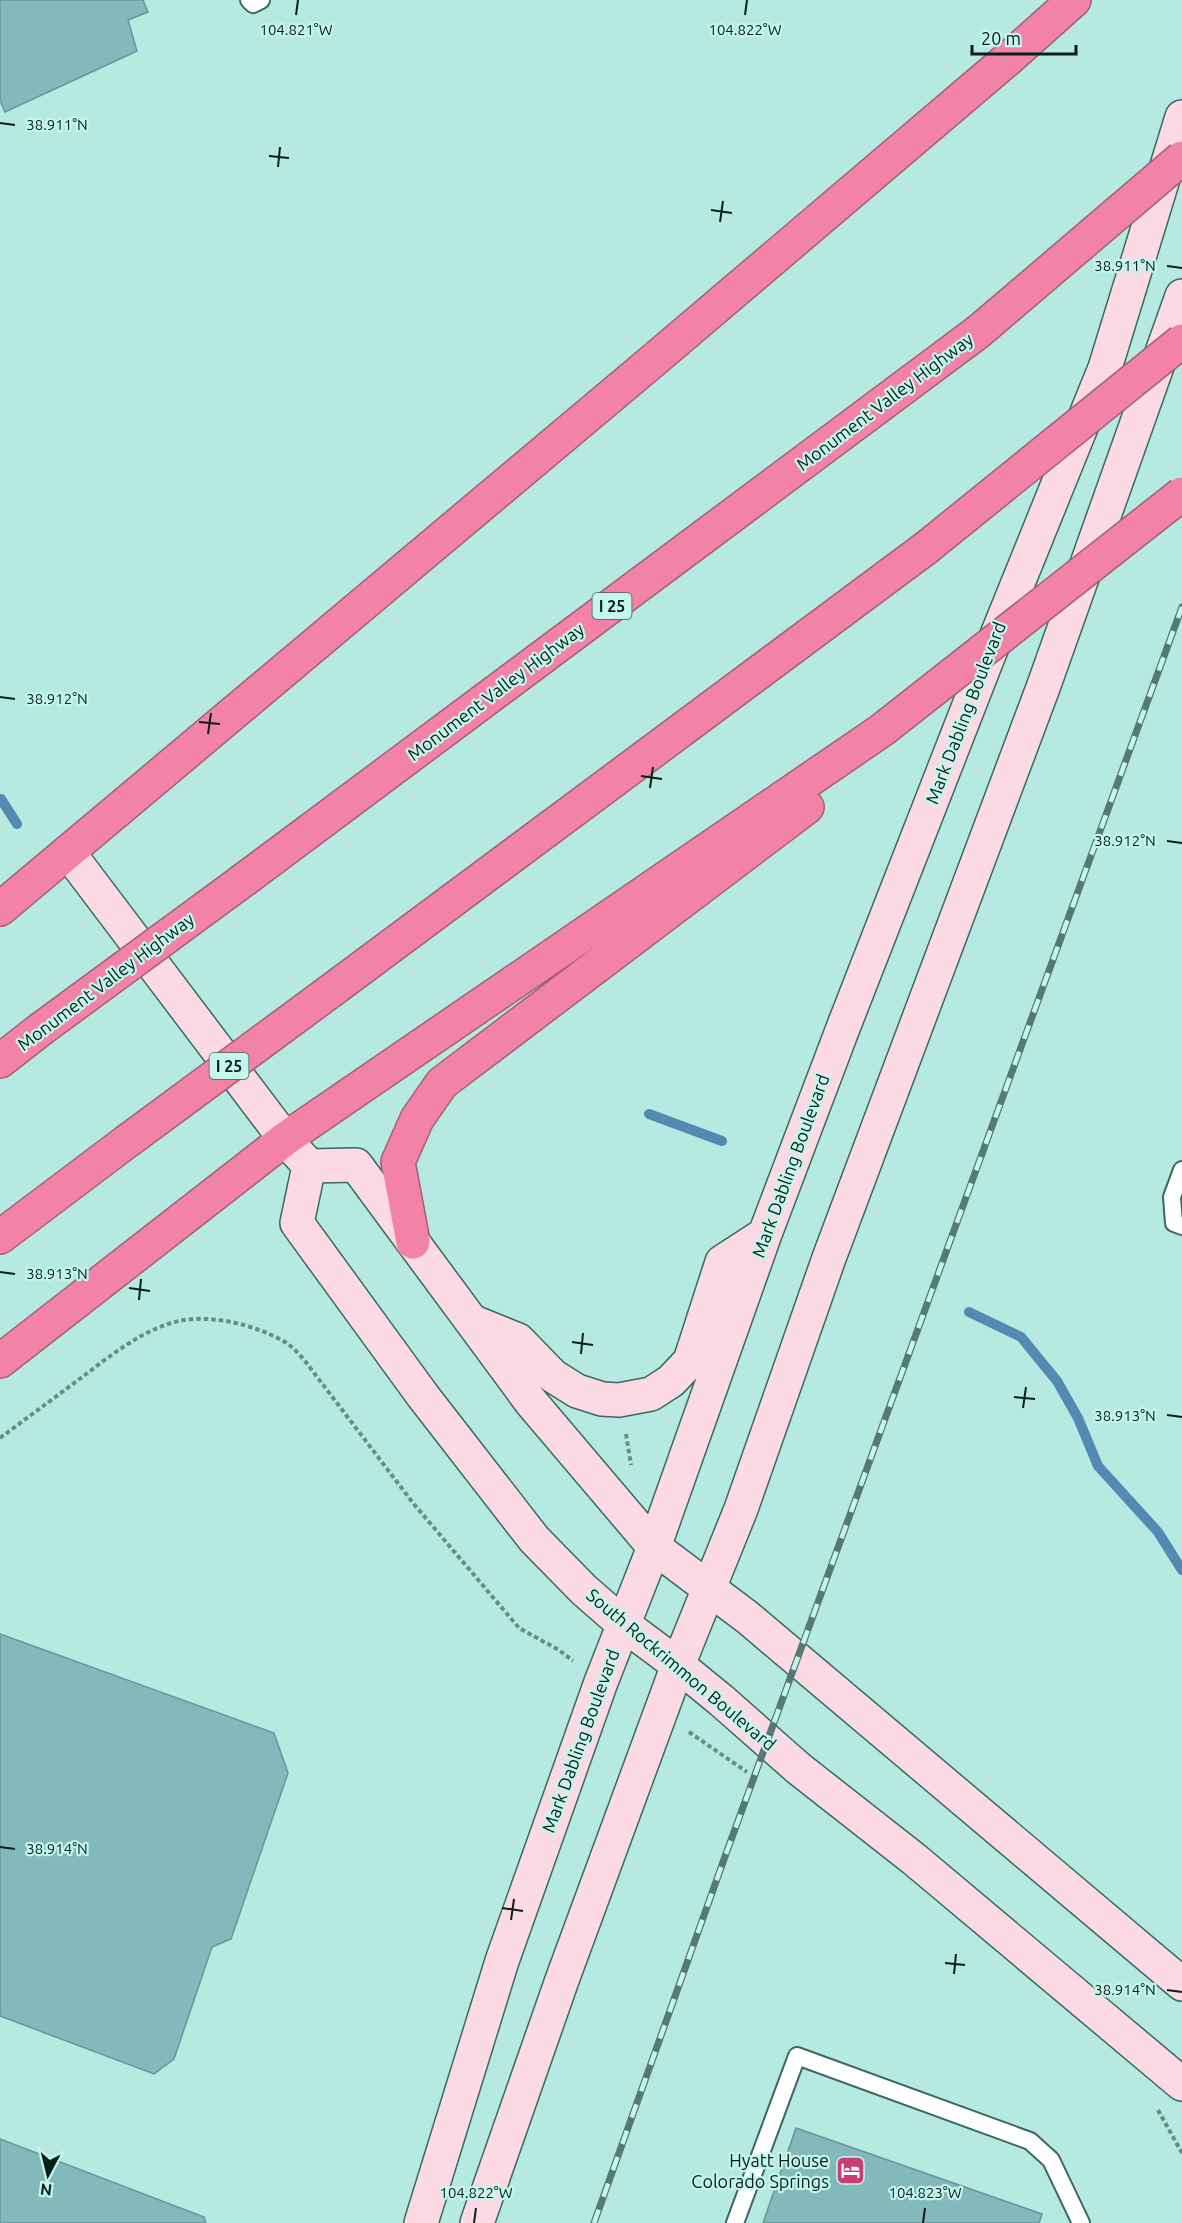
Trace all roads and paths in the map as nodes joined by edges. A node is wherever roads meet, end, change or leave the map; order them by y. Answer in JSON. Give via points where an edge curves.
{"nodes":[{"id":1,"x":249,"y":0,"type":"edge"},
{"id":2,"x":261,"y":0,"type":"edge"},
{"id":3,"x":1074,"y":0,"type":"edge"},
{"id":4,"x":1182,"y":117,"type":"edge"},
{"id":5,"x":1182,"y":158,"type":"edge"},
{"id":6,"x":1182,"y":296,"type":"edge"},
{"id":7,"x":1182,"y":341,"type":"edge"},
{"id":8,"x":1182,"y":494,"type":"edge"},
{"id":9,"x":814,"y":789,"type":"junction"},
{"id":10,"x":68,"y":852,"type":"junction"},
{"id":11,"x":0,"y":909,"type":"edge"},
{"id":12,"x":0,"y":1061,"type":"edge"},
{"id":13,"x":285,"y":1139,"type":"junction"},
{"id":14,"x":309,"y":1166,"type":"junction"},
{"id":15,"x":1182,"y":1170,"type":"edge"},
{"id":16,"x":1182,"y":1226,"type":"edge"},
{"id":17,"x":765,"y":1234,"type":"junction"},
{"id":18,"x":0,"y":1237,"type":"edge"},
{"id":19,"x":413,"y":1242,"type":"junction"},
{"id":20,"x":471,"y":1321,"type":"junction"},
{"id":21,"x":0,"y":1361,"type":"edge"},
{"id":22,"x":626,"y":1430,"type":"dead end"},
{"id":23,"x":633,"y":1476,"type":"dead end"},
{"id":24,"x":654,"y":1547,"type":"junction"},
{"id":25,"x":710,"y":1587,"type":"junction"},
{"id":26,"x":623,"y":1624,"type":"junction"},
{"id":27,"x":678,"y":1665,"type":"junction"},
{"id":28,"x":1182,"y":1984,"type":"edge"},
{"id":29,"x":1182,"y":2084,"type":"edge"},
{"id":30,"x":1159,"y":2111,"type":"dead end"},
{"id":31,"x":1182,"y":2153,"type":"edge"},
{"id":32,"x":421,"y":2223,"type":"edge"},
{"id":33,"x":477,"y":2223,"type":"edge"},
{"id":34,"x":735,"y":2223,"type":"edge"},
{"id":35,"x":1081,"y":2223,"type":"edge"}],
"edges":[{"from":1,"to":2,"type":"lane","via":[[253,4]]},
{"from":3,"to":10,"type":"highway"},
{"from":4,"to":17,"type":"street","name":"Mark Dabling Boulevard","via":[[1105,368],[986,662]]},
{"from":5,"to":12,"type":"highway","name":"Monument Valley Highway","number":"I 25","bridge":true,"via":[[978,332]]},
{"from":6,"to":25,"type":"street","via":[[1044,685]]},
{"from":7,"to":18,"type":"highway","number":"I 25","bridge":true,"via":[[926,548]]},
{"from":8,"to":9,"type":"highway","bridge":true,"via":[[882,730]]},
{"from":9,"to":13,"type":"highway"},
{"from":9,"to":19,"type":"highway","via":[[442,1083],[417,1119],[398,1162]]},
{"from":10,"to":11,"type":"highway"},
{"from":10,"to":13,"type":"street"},
{"from":13,"to":14,"type":"street"},
{"from":13,"to":21,"type":"highway"},
{"from":14,"to":19,"type":"street","via":[[356,1165]]},
{"from":14,"to":26,"type":"street","name":"South Rockrimmon Boulevard","via":[[297,1223],[534,1539]]},
{"from":15,"to":16,"type":"lane","via":[[1172,1197],[1174,1223]]},
{"from":17,"to":20,"type":"street","via":[[722,1263],[690,1361],[651,1394],[619,1400],[577,1391],[553,1376],[518,1340]]},
{"from":17,"to":24,"type":"street","name":"Mark Dabling Boulevard"},
{"from":19,"to":20,"type":"street"},
{"from":20,"to":24,"type":"street","via":[[531,1402]]},
{"from":22,"to":23,"type":"path"},
{"from":24,"to":25,"type":"street"},
{"from":24,"to":26,"type":"street","name":"Mark Dabling Boulevard"},
{"from":25,"to":27,"type":"street"},
{"from":25,"to":28,"type":"street"},
{"from":26,"to":27,"type":"street","name":"South Rockrimmon Boulevard"},
{"from":26,"to":32,"type":"street","name":"Mark Dabling Boulevard","via":[[502,1961]]},
{"from":27,"to":29,"type":"street","name":"South Rockrimmon Boulevard"},
{"from":27,"to":33,"type":"street"},
{"from":30,"to":31,"type":"path"},
{"from":34,"to":35,"type":"lane","via":[[797,2056],[1030,2141],[1051,2160]]}]}
